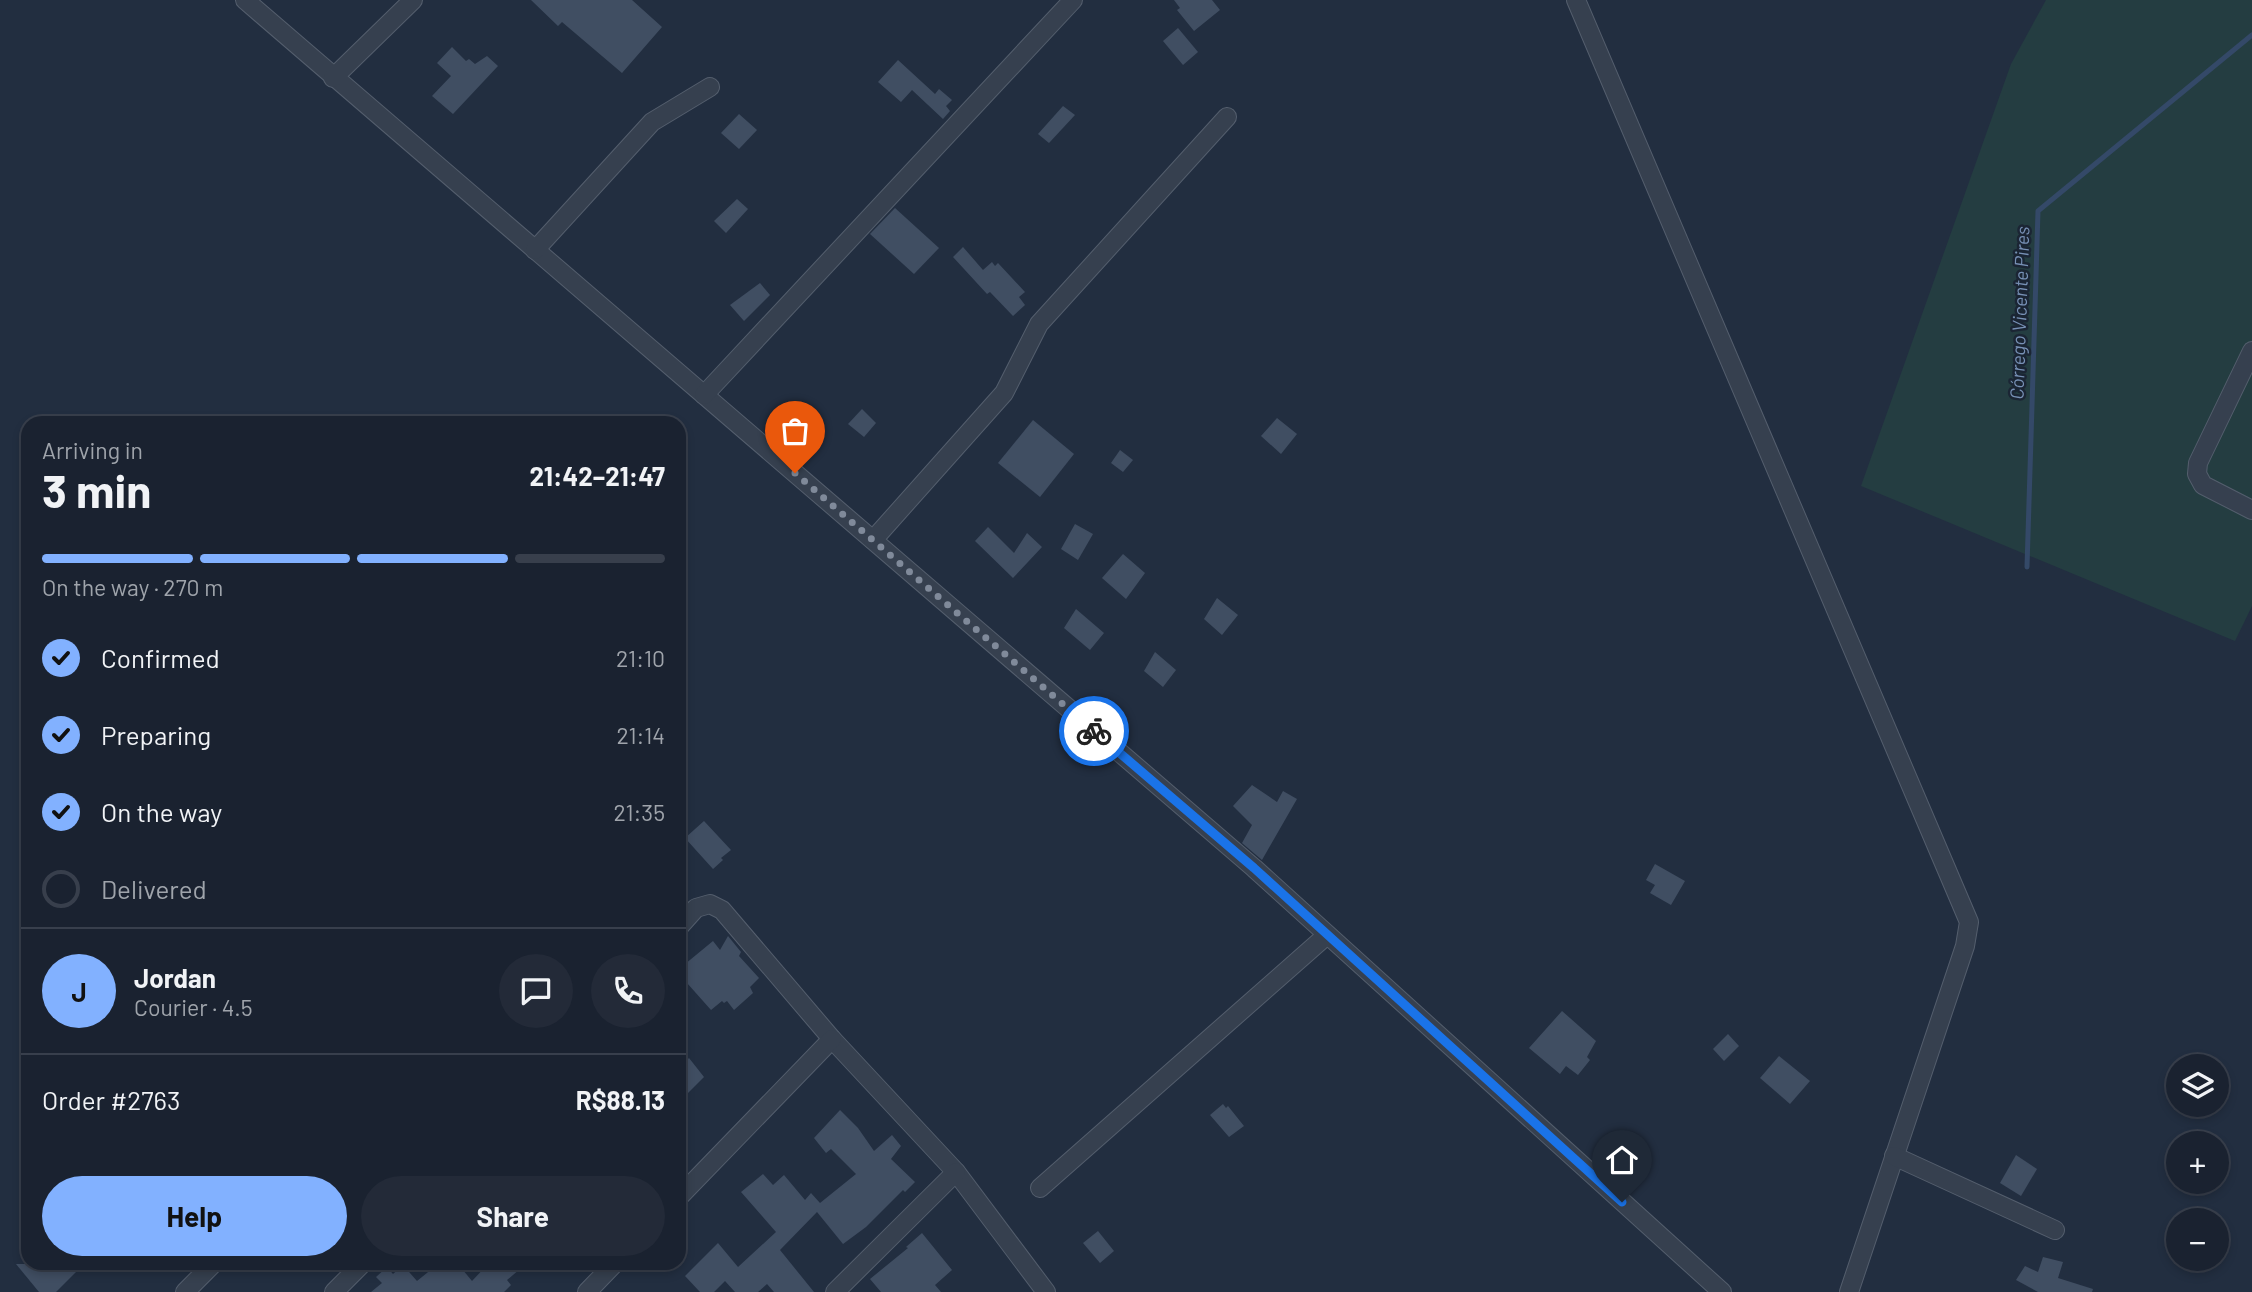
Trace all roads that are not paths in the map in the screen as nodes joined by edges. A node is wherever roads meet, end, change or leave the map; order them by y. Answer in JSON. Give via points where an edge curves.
{"nodes":[{"id":1,"x":245,"y":0,"type":"edge"},
{"id":2,"x":413,"y":0,"type":"edge"},
{"id":3,"x":1073,"y":0,"type":"edge"},
{"id":4,"x":1580,"y":3,"type":"edge"},
{"id":5,"x":333,"y":78,"type":"junction"},
{"id":6,"x":710,"y":87,"type":"dead end"},
{"id":7,"x":1227,"y":117,"type":"dead end"},
{"id":8,"x":535,"y":250,"type":"junction"},
{"id":9,"x":2252,"y":351,"type":"edge"},
{"id":10,"x":704,"y":395,"type":"junction"},
{"id":11,"x":2252,"y":510,"type":"edge"},
{"id":12,"x":873,"y":540,"type":"junction"},
{"id":13,"x":686,"y":919,"type":"edge"},
{"id":14,"x":1327,"y":935,"type":"junction"},
{"id":15,"x":832,"y":1038,"type":"junction"},
{"id":16,"x":1894,"y":1156,"type":"junction"},
{"id":17,"x":956,"y":1172,"type":"junction"},
{"id":18,"x":1040,"y":1188,"type":"dead end"},
{"id":19,"x":686,"y":1190,"type":"edge"},
{"id":20,"x":2055,"y":1230,"type":"dead end"},
{"id":21,"x":207,"y":1270,"type":"edge"},
{"id":22,"x":356,"y":1270,"type":"edge"},
{"id":23,"x":608,"y":1270,"type":"edge"},
{"id":24,"x":185,"y":1292,"type":"edge"},
{"id":25,"x":334,"y":1292,"type":"edge"},
{"id":26,"x":587,"y":1292,"type":"edge"},
{"id":27,"x":835,"y":1292,"type":"edge"},
{"id":28,"x":1046,"y":1292,"type":"edge"},
{"id":29,"x":1722,"y":1292,"type":"edge"},
{"id":30,"x":1849,"y":1292,"type":"edge"}],
"edges":[{"from":1,"to":5,"type":"street"},
{"from":2,"to":5,"type":"street"},
{"from":3,"to":10,"type":"street"},
{"from":4,"to":16,"type":"street","via":[[1969,922],[1965,946]]},
{"from":5,"to":8,"type":"street"},
{"from":6,"to":8,"type":"street","via":[[652,122]]},
{"from":7,"to":12,"type":"street","via":[[1038,324],[1004,393]]},
{"from":8,"to":10,"type":"street"},
{"from":9,"to":11,"type":"street","via":[[2198,463],[2197,474],[2203,485]]},
{"from":10,"to":12,"type":"street"},
{"from":12,"to":14,"type":"street"},
{"from":13,"to":15,"type":"street","via":[[696,908],[710,904],[722,910]]},
{"from":14,"to":18,"type":"street"},
{"from":14,"to":29,"type":"street"},
{"from":15,"to":17,"type":"street"},
{"from":15,"to":19,"type":"street"},
{"from":16,"to":20,"type":"street"},
{"from":16,"to":30,"type":"street"},
{"from":17,"to":27,"type":"street"},
{"from":17,"to":28,"type":"street"},
{"from":21,"to":24,"type":"street"},
{"from":22,"to":25,"type":"street"},
{"from":23,"to":26,"type":"street"}]}
